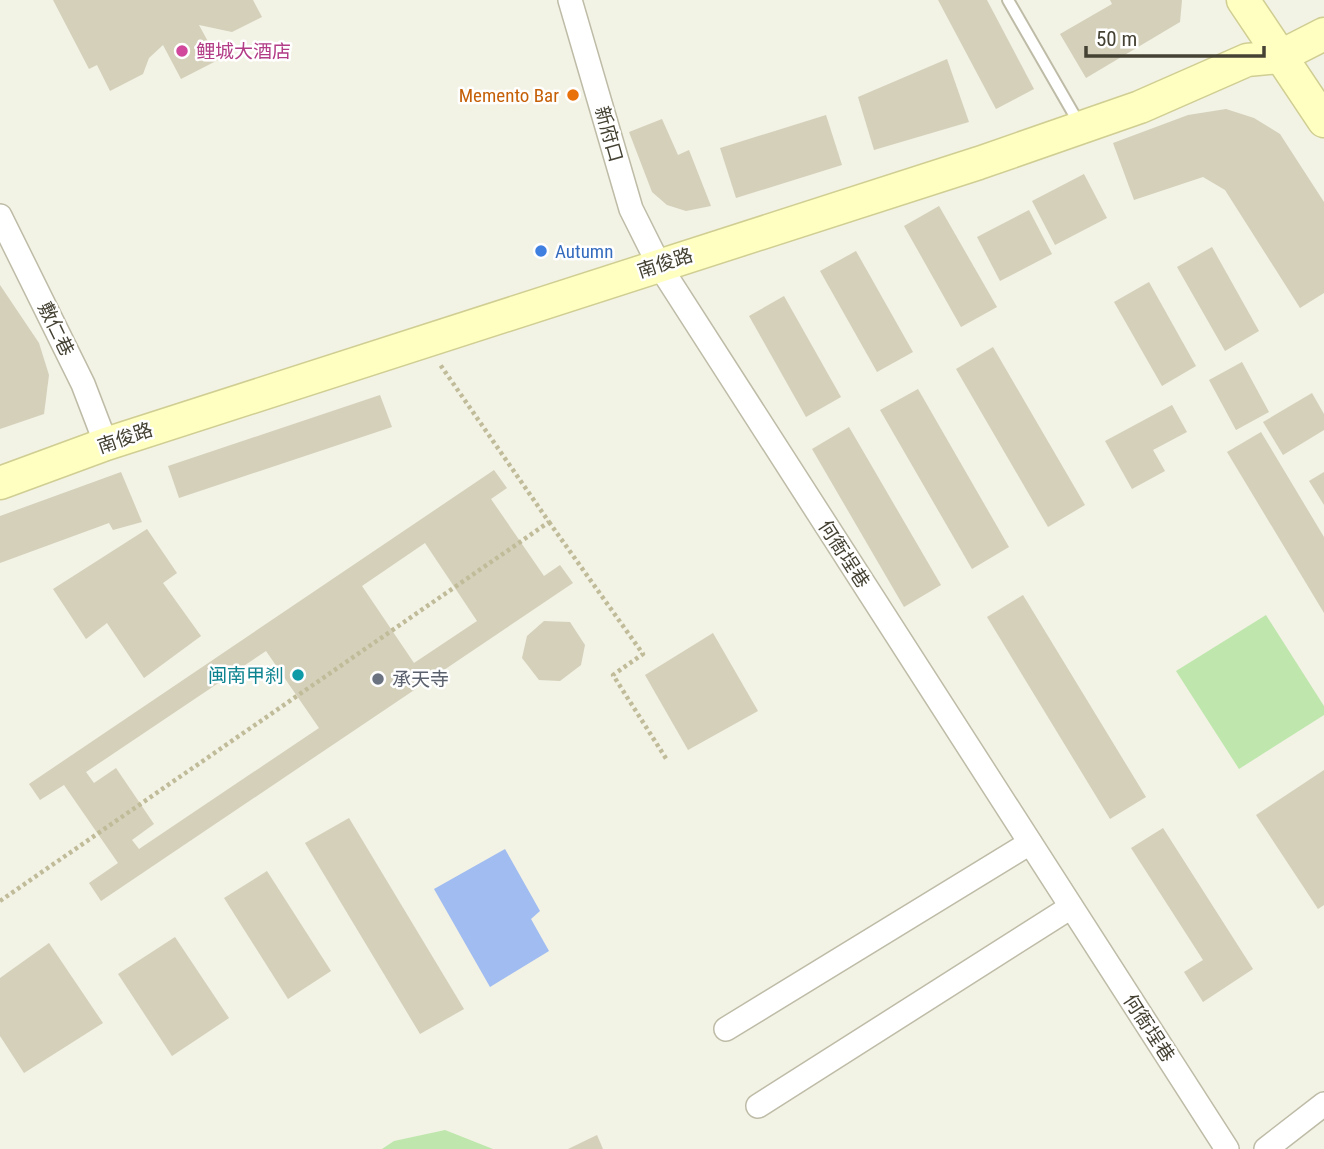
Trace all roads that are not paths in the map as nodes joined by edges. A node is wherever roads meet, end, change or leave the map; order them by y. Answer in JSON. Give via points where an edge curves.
{"nodes":[{"id":1,"x":570,"y":0,"type":"edge"},
{"id":2,"x":1008,"y":0,"type":"edge"},
{"id":3,"x":1243,"y":0,"type":"edge"},
{"id":4,"x":1324,"y":33,"type":"edge"},
{"id":5,"x":1273,"y":58,"type":"junction"},
{"id":6,"x":1324,"y":121,"type":"edge"},
{"id":7,"x":1081,"y":127,"type":"junction"},
{"id":8,"x":1324,"y":143,"type":"edge"},
{"id":9,"x":0,"y":216,"type":"edge"},
{"id":10,"x":659,"y":265,"type":"junction"},
{"id":11,"x":106,"y":443,"type":"junction"},
{"id":12,"x":0,"y":483,"type":"edge"},
{"id":13,"x":1030,"y":843,"type":"junction"},
{"id":14,"x":1071,"y":907,"type":"junction"},
{"id":15,"x":726,"y":1029,"type":"dead end"},
{"id":16,"x":1324,"y":1104,"type":"edge"},
{"id":17,"x":758,"y":1106,"type":"dead end"},
{"id":18,"x":1227,"y":1149,"type":"edge"},
{"id":19,"x":1266,"y":1149,"type":"edge"}],
"edges":[{"from":1,"to":10,"type":"street","name":"新府口","via":[[631,209]]},
{"from":2,"to":7,"type":"lane"},
{"from":3,"to":5,"type":"main road"},
{"from":4,"to":5,"type":"main road","name":"南俊路"},
{"from":5,"to":6,"type":"main road"},
{"from":5,"to":7,"type":"main road","name":"南俊路","via":[[1247,60],[1140,107]]},
{"from":5,"to":8,"type":"main road"},
{"from":7,"to":10,"type":"main road","name":"南俊路"},
{"from":9,"to":11,"type":"street","name":"敷仁巷","via":[[83,384]]},
{"from":10,"to":11,"type":"main road","name":"南俊路"},
{"from":10,"to":13,"type":"street","name":"何衙埕巷"},
{"from":11,"to":12,"type":"main road","name":"南俊路"},
{"from":13,"to":14,"type":"street","name":"何衙埕巷"},
{"from":13,"to":15,"type":"street"},
{"from":14,"to":17,"type":"street"},
{"from":14,"to":18,"type":"street","name":"何衙埕巷"},
{"from":16,"to":19,"type":"street"}]}
